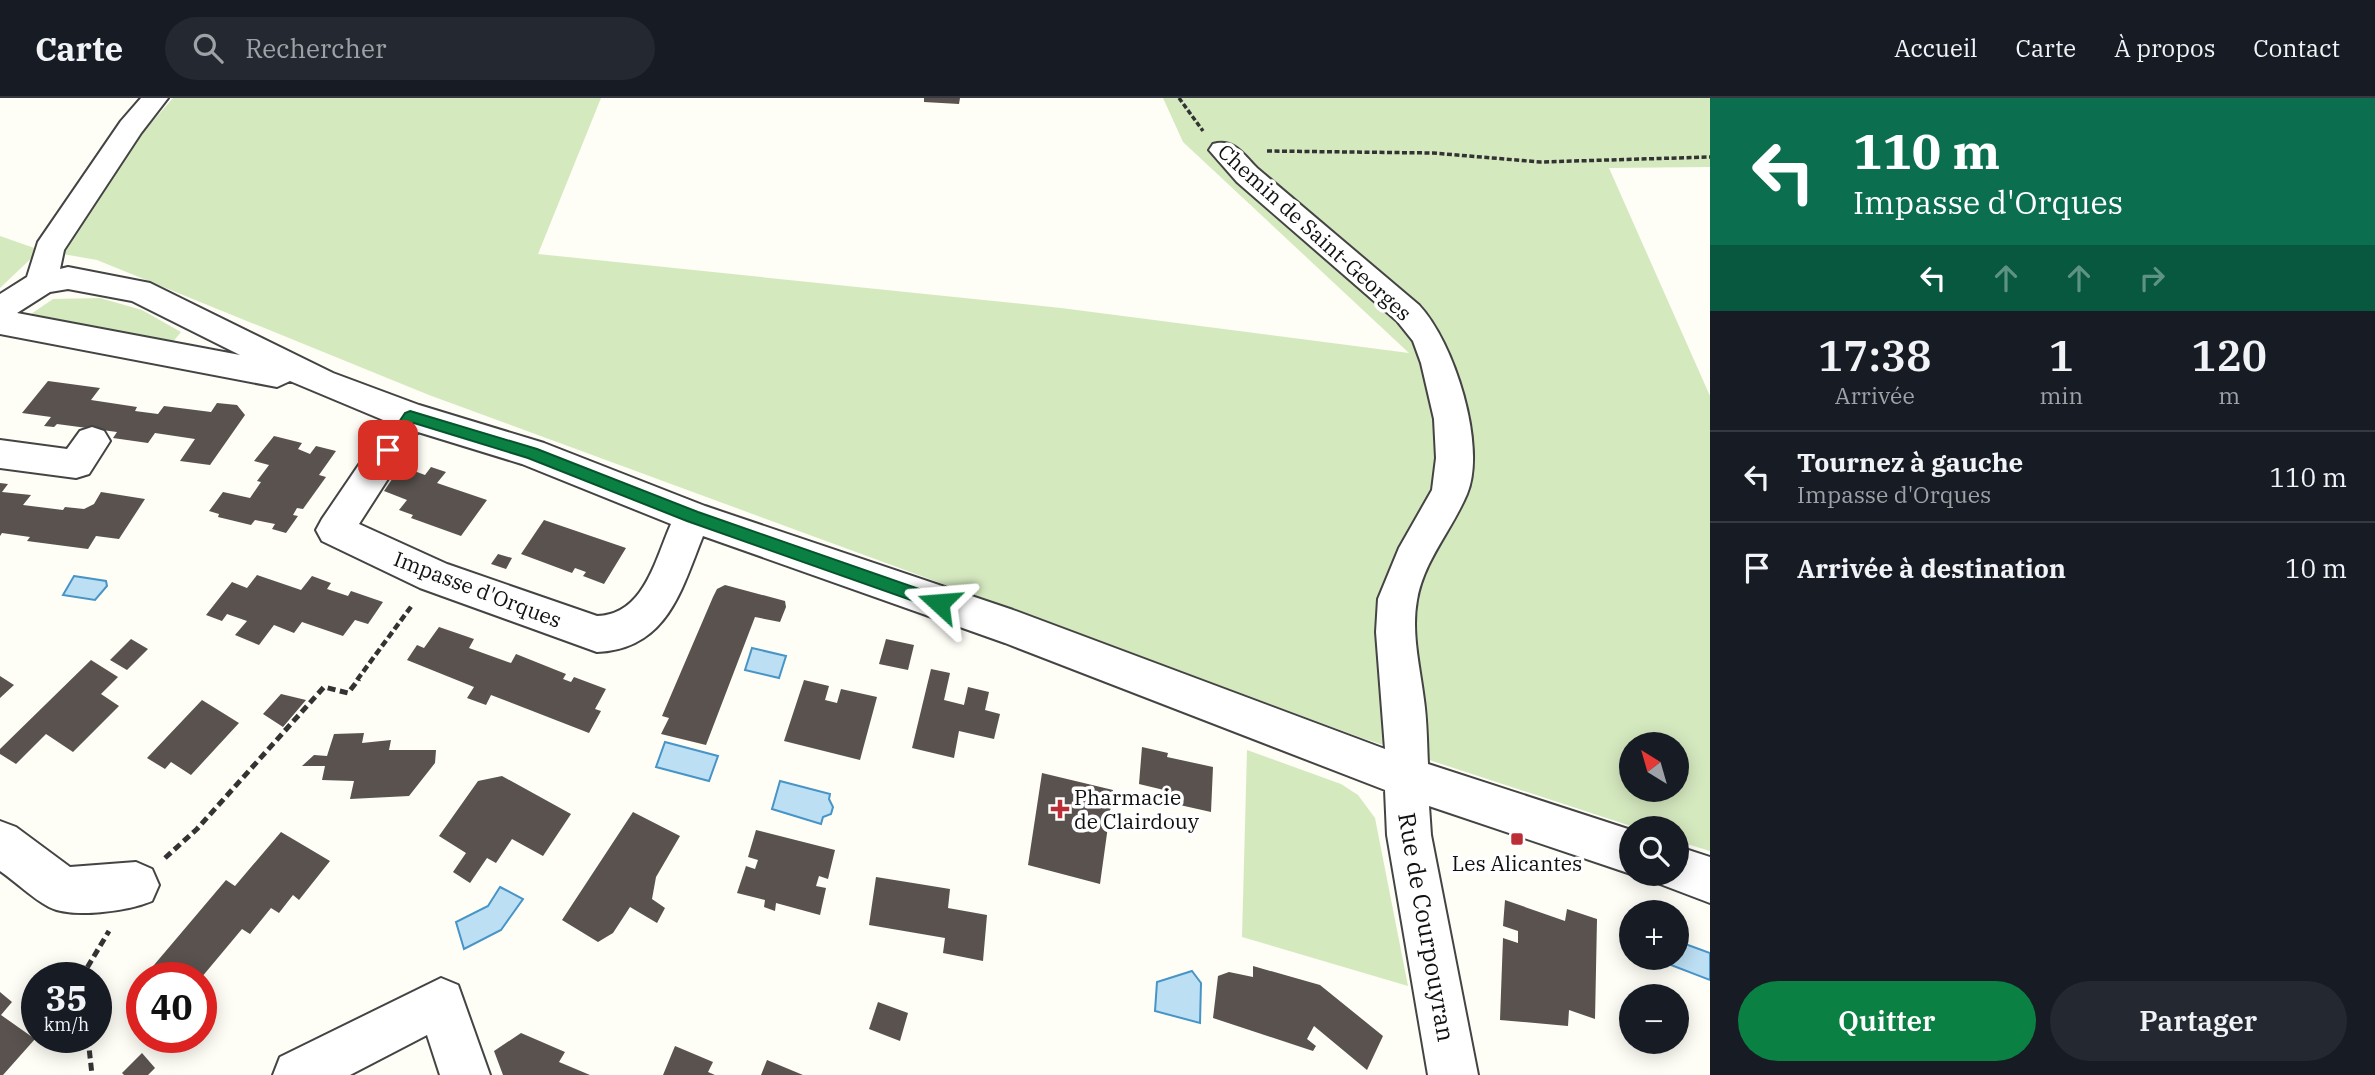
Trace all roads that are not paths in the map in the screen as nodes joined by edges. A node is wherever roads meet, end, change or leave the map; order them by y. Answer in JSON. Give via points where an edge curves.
{"nodes":[{"id":1,"x":155,"y":98,"type":"edge"},
{"id":2,"x":1223,"y":150,"type":"road end"},
{"id":3,"x":41,"y":283,"type":"junction"},
{"id":4,"x":0,"y":309,"type":"edge"},
{"id":5,"x":0,"y":322,"type":"edge"},
{"id":6,"x":321,"y":382,"type":"junction"},
{"id":7,"x":410,"y":416,"type":"junction"},
{"id":8,"x":0,"y":454,"type":"edge"},
{"id":9,"x":76,"y":464,"type":"dead end"},
{"id":10,"x":693,"y":517,"type":"junction"},
{"id":11,"x":1407,"y":778,"type":"junction"},
{"id":12,"x":0,"y":843,"type":"edge"},
{"id":13,"x":1619,"y":848,"type":"edge"},
{"id":14,"x":1689,"y":873,"type":"edge"},
{"id":15,"x":1710,"y":880,"type":"edge"},
{"id":16,"x":136,"y":885,"type":"road end"},
{"id":17,"x":298,"y":1075,"type":"edge"},
{"id":18,"x":465,"y":1075,"type":"edge"},
{"id":19,"x":1452,"y":1075,"type":"edge"}],
"edges":[{"from":1,"to":3,"type":"street","via":[[50,249]]},
{"from":2,"to":11,"type":"street","name":"Chemin de Saint-Georges","via":[[1408,313],[1432,348],[1447,401],[1453,479],[1402,583],[1396,611]]},
{"from":3,"to":4,"type":"street"},
{"from":3,"to":6,"type":"street","via":[[68,278],[139,292]]},
{"from":5,"to":6,"type":"street"},
{"from":6,"to":7,"type":"street"},
{"from":7,"to":10,"type":"street","via":[[532,453]]},
{"from":7,"to":10,"type":"street","name":"Impasse d'Orques","via":[[335,530],[434,576],[597,634],[612,634],[643,618],[653,604]]},
{"from":8,"to":9,"type":"street"},
{"from":10,"to":11,"type":"street","via":[[1013,628]]},
{"from":11,"to":13,"type":"street"},
{"from":11,"to":19,"type":"street","name":"Rue de Courpouyran","via":[[1409,835]]},
{"from":12,"to":16,"type":"street","via":[[64,890]]},
{"from":14,"to":15,"type":"street"},
{"from":17,"to":18,"type":"street","via":[[441,1002]]}]}
